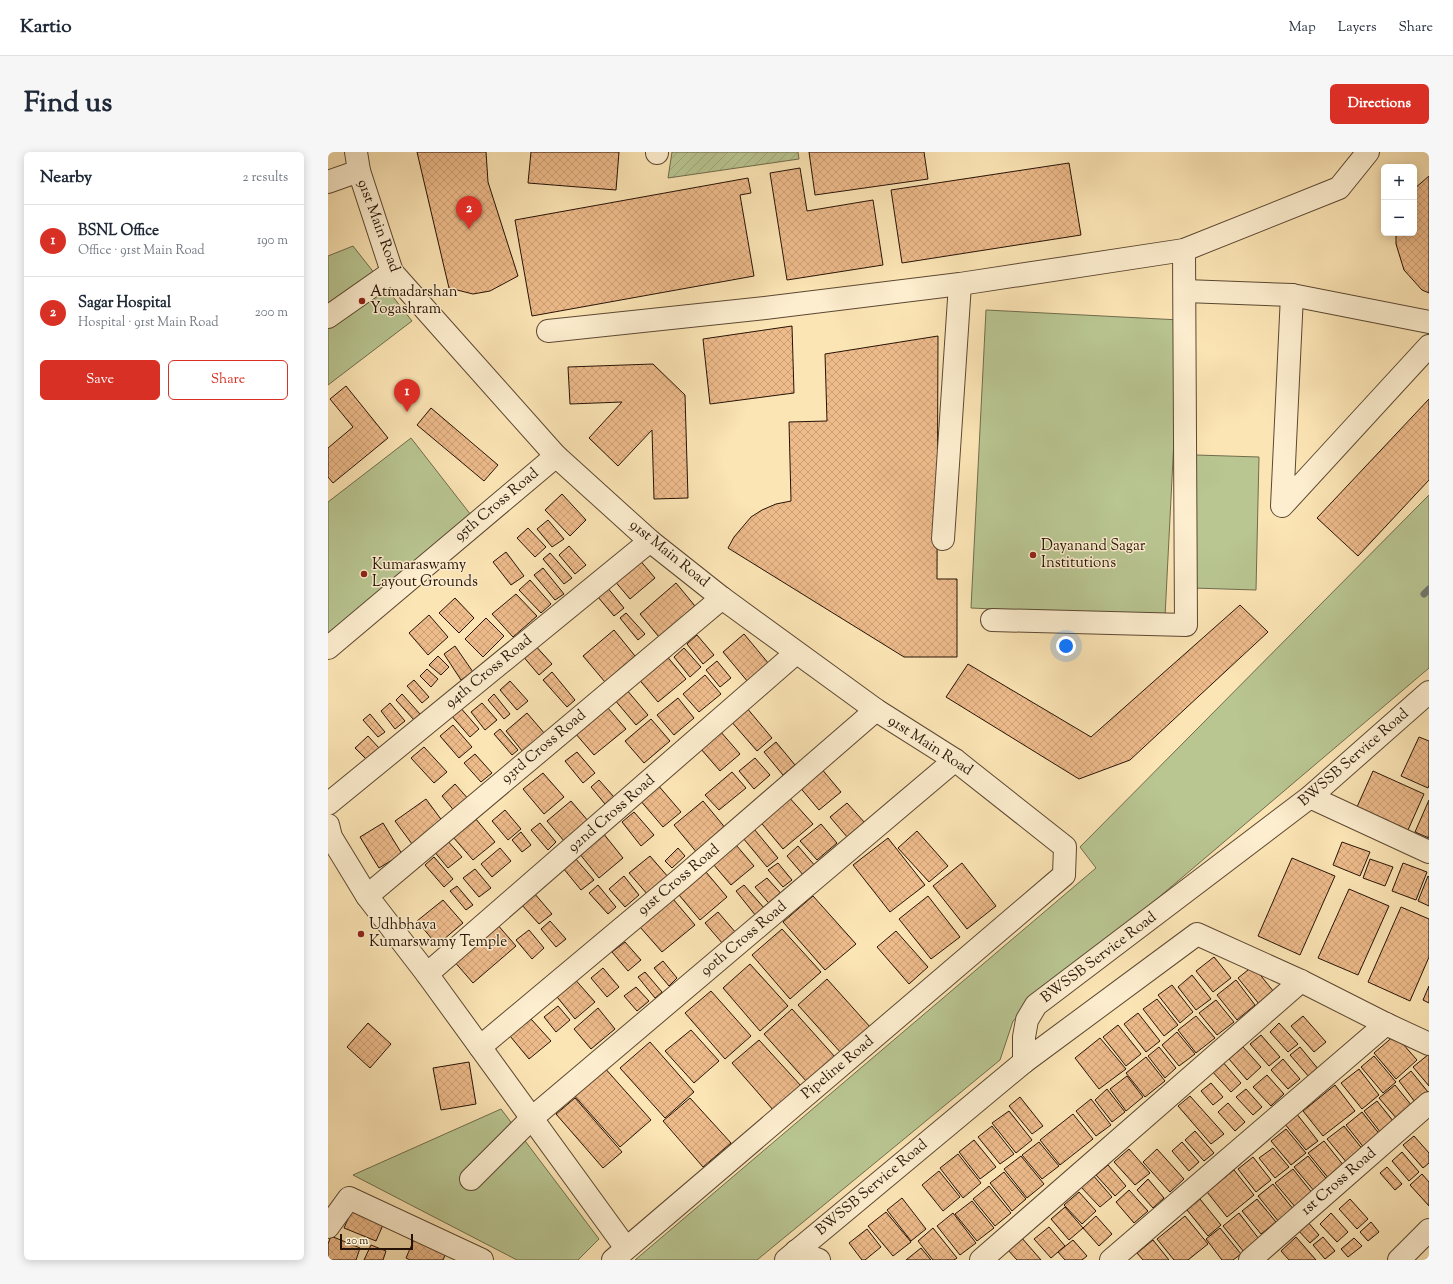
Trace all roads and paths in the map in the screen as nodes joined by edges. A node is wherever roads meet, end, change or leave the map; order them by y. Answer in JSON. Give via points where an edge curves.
{"nodes":[{"id":1,"x":1368,"y":152,"type":"edge"},
{"id":2,"x":357,"y":162,"type":"edge"},
{"id":3,"x":328,"y":182,"type":"edge"},
{"id":4,"x":1184,"y":250,"type":"junction"},
{"id":5,"x":392,"y":272,"type":"junction"},
{"id":6,"x":960,"y":284,"type":"junction"},
{"id":7,"x":1185,"y":291,"type":"junction"},
{"id":8,"x":1292,"y":295,"type":"junction"},
{"id":9,"x":328,"y":317,"type":"edge"},
{"id":10,"x":1429,"y":322,"type":"edge"},
{"id":11,"x":548,"y":332,"type":"dead end"},
{"id":12,"x":1429,"y":346,"type":"edge"},
{"id":13,"x":556,"y":456,"type":"junction"},
{"id":14,"x":943,"y":539,"type":"dead end"},
{"id":15,"x":650,"y":540,"type":"junction"},
{"id":16,"x":722,"y":598,"type":"junction"},
{"id":17,"x":992,"y":620,"type":"dead end"},
{"id":18,"x":328,"y":648,"type":"edge"},
{"id":19,"x":796,"y":653,"type":"junction"},
{"id":20,"x":1424,"y":704,"type":"edge"},
{"id":21,"x":876,"y":710,"type":"junction"},
{"id":22,"x":955,"y":760,"type":"junction"},
{"id":23,"x":1310,"y":797,"type":"junction"},
{"id":24,"x":328,"y":804,"type":"edge"},
{"id":25,"x":329,"y":833,"type":"edge"},
{"id":26,"x":1429,"y":852,"type":"edge"},
{"id":27,"x":1064,"y":875,"type":"joint"},
{"id":28,"x":367,"y":896,"type":"junction"},
{"id":29,"x":427,"y":974,"type":"junction"},
{"id":30,"x":1301,"y":981,"type":"junction"},
{"id":31,"x":1386,"y":1024,"type":"junction"},
{"id":32,"x":1429,"y":1044,"type":"edge"},
{"id":33,"x":480,"y":1047,"type":"junction"},
{"id":34,"x":1024,"y":1062,"type":"junction"},
{"id":35,"x":1429,"y":1103,"type":"edge"},
{"id":36,"x":532,"y":1118,"type":"junction"},
{"id":37,"x":471,"y":1179,"type":"dead end"},
{"id":38,"x":328,"y":1227,"type":"edge"},
{"id":39,"x":1429,"y":1230,"type":"edge"},
{"id":40,"x":620,"y":1254,"type":"edge"},
{"id":41,"x":791,"y":1256,"type":"edge"},
{"id":42,"x":482,"y":1260,"type":"edge"},
{"id":43,"x":819,"y":1260,"type":"edge"},
{"id":44,"x":981,"y":1260,"type":"edge"},
{"id":45,"x":1111,"y":1260,"type":"edge"},
{"id":46,"x":1250,"y":1260,"type":"edge"},
{"id":47,"x":1399,"y":1260,"type":"edge"}],
"edges":[{"from":1,"to":4,"type":"street","via":[[1338,188]]},
{"from":2,"to":3,"type":"street"},
{"from":2,"to":5,"type":"street","name":"91st Main Road"},
{"from":4,"to":6,"type":"street"},
{"from":4,"to":7,"type":"street"},
{"from":5,"to":9,"type":"street"},
{"from":5,"to":13,"type":"street","name":"91st Main Road"},
{"from":6,"to":11,"type":"street"},
{"from":6,"to":14,"type":"street"},
{"from":7,"to":8,"type":"street"},
{"from":7,"to":17,"type":"street","via":[[1186,625]]},
{"from":8,"to":10,"type":"street"},
{"from":8,"to":12,"type":"street","via":[[1282,506]]},
{"from":13,"to":15,"type":"street","name":"91st Main Road"},
{"from":13,"to":18,"type":"street","name":"95th Cross Road"},
{"from":15,"to":16,"type":"street","name":"91st Main Road"},
{"from":15,"to":24,"type":"street","name":"94th Cross Road"},
{"from":16,"to":19,"type":"street","name":"91st Main Road"},
{"from":16,"to":28,"type":"street","name":"93rd Cross Road"},
{"from":19,"to":21,"type":"street","name":"91st Main Road"},
{"from":19,"to":29,"type":"street","name":"92nd Cross Road"},
{"from":20,"to":23,"type":"street","name":"BWSSB Service Road"},
{"from":21,"to":22,"type":"street","name":"91st Main Road"},
{"from":21,"to":33,"type":"street","name":"91st Cross Road","via":[[682,878]]},
{"from":22,"to":27,"type":"street","name":"91st Main Road","via":[[1066,847]]},
{"from":22,"to":36,"type":"street","name":"90th Cross Road"},
{"from":23,"to":26,"type":"street"},
{"from":23,"to":34,"type":"street","name":"BWSSB Service Road","via":[[1036,1005],[1027,1020]]},
{"from":25,"to":28,"type":"street"},
{"from":27,"to":40,"type":"street","name":"Pipeline Road"},
{"from":28,"to":29,"type":"street"},
{"from":29,"to":33,"type":"street"},
{"from":30,"to":31,"type":"street"},
{"from":30,"to":34,"type":"street","via":[[1197,934]]},
{"from":30,"to":44,"type":"street"},
{"from":31,"to":32,"type":"street"},
{"from":31,"to":45,"type":"street"},
{"from":33,"to":36,"type":"street"},
{"from":34,"to":41,"type":"street","name":"BWSSB Service Road"},
{"from":35,"to":46,"type":"street","name":"1st Cross Road"},
{"from":36,"to":37,"type":"street","name":"90th Cross Road"},
{"from":36,"to":40,"type":"street"},
{"from":38,"to":42,"type":"street","via":[[349,1198]]},
{"from":39,"to":47,"type":"street"},
{"from":41,"to":43,"type":"street"}]}
